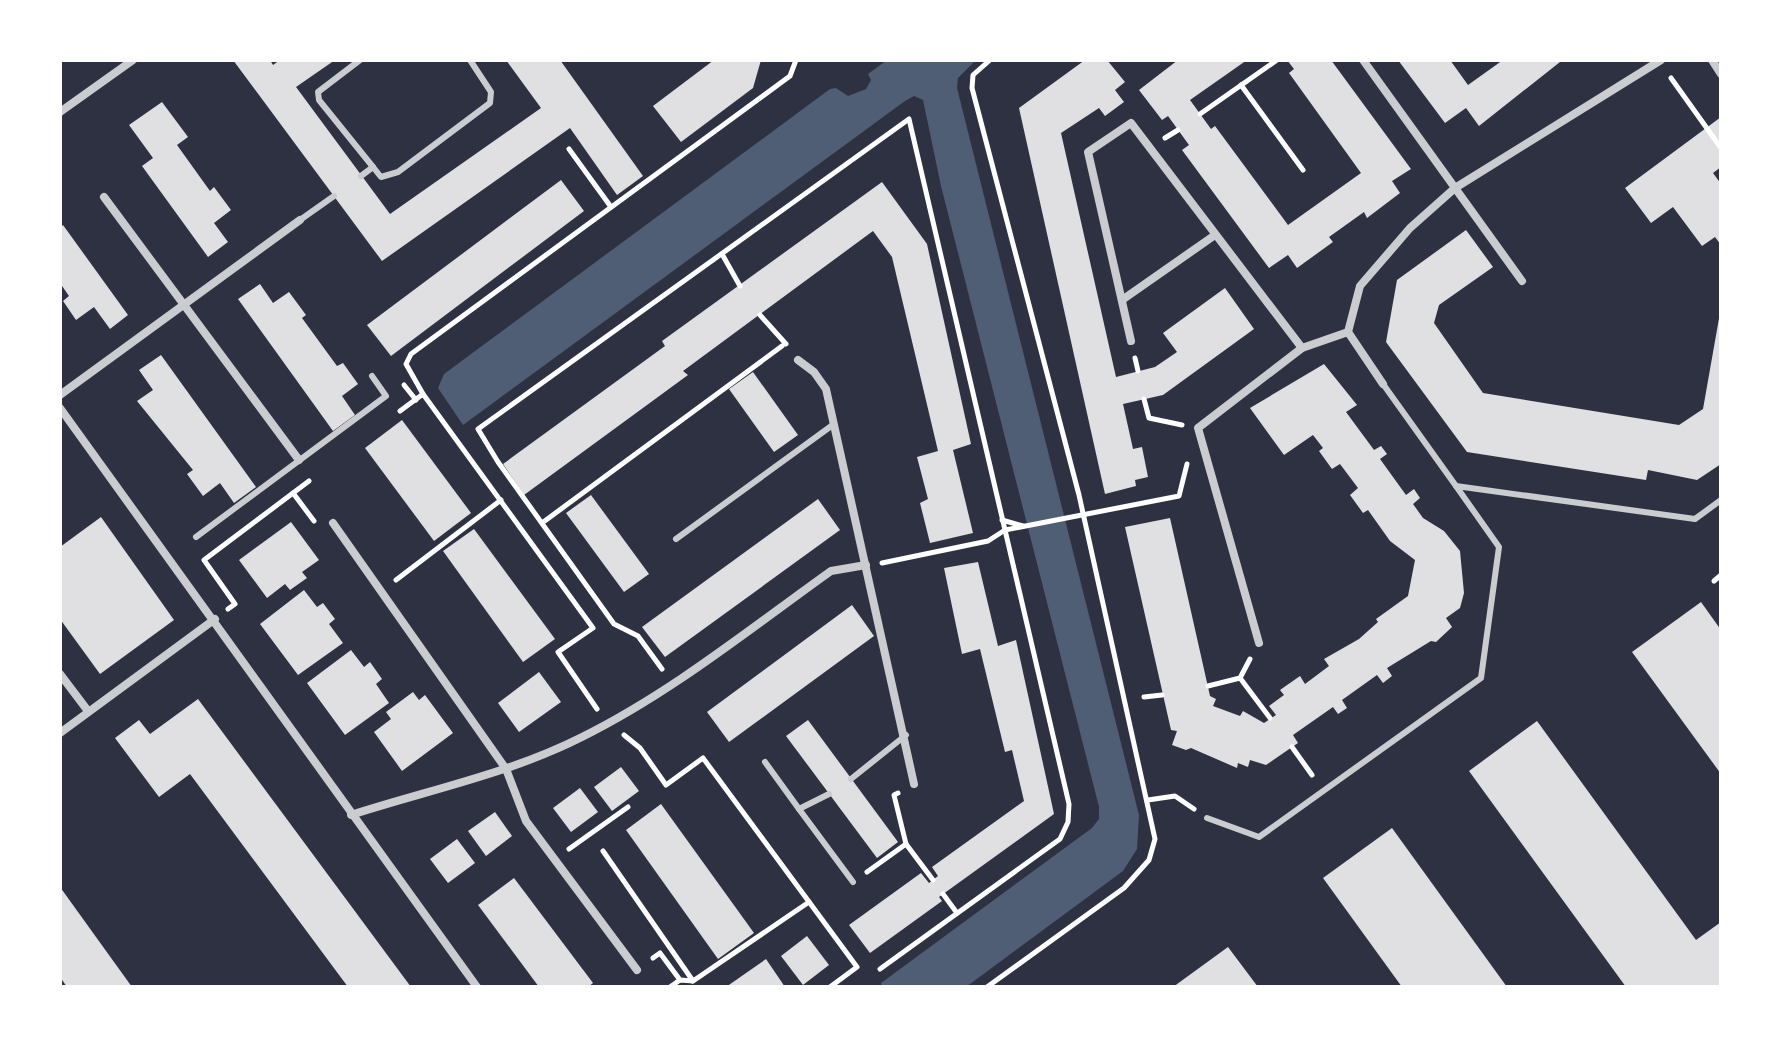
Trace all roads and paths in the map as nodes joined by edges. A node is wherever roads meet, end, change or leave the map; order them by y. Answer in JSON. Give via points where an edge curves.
{"nodes":[{"id":1,"x":133,"y":60,"type":"edge"},
{"id":2,"x":360,"y":60,"type":"edge"},
{"id":3,"x":470,"y":60,"type":"edge"},
{"id":4,"x":796,"y":60,"type":"edge"},
{"id":5,"x":990,"y":60,"type":"edge"},
{"id":6,"x":1277,"y":60,"type":"edge"},
{"id":7,"x":1363,"y":60,"type":"edge"},
{"id":8,"x":1661,"y":60,"type":"edge"},
{"id":9,"x":1712,"y":60,"type":"edge"},
{"id":10,"x":1721,"y":74,"type":"edge"},
{"id":11,"x":1241,"y":85,"type":"junction"},
{"id":12,"x":60,"y":112,"type":"edge"},
{"id":13,"x":1200,"y":114,"type":"dead end"},
{"id":14,"x":1721,"y":148,"type":"edge"},
{"id":15,"x":569,"y":149,"type":"dead end"},
{"id":16,"x":373,"y":167,"type":"junction"},
{"id":17,"x":1303,"y":170,"type":"dead end"},
{"id":18,"x":361,"y":176,"type":"dead end"},
{"id":19,"x":1455,"y":188,"type":"junction"},
{"id":20,"x":334,"y":196,"type":"dead end"},
{"id":21,"x":104,"y":197,"type":"dead end"},
{"id":22,"x":611,"y":207,"type":"junction"},
{"id":23,"x":300,"y":220,"type":"joint"},
{"id":24,"x":1215,"y":235,"type":"junction"},
{"id":25,"x":722,"y":254,"type":"junction"},
{"id":26,"x":1522,"y":281,"type":"dead end"},
{"id":27,"x":740,"y":286,"type":"dead end"},
{"id":28,"x":1122,"y":300,"type":"junction"},
{"id":29,"x":184,"y":304,"type":"junction"},
{"id":30,"x":760,"y":315,"type":"dead end"},
{"id":31,"x":1348,"y":332,"type":"junction"},
{"id":32,"x":1131,"y":341,"type":"dead end"},
{"id":33,"x":786,"y":343,"type":"junction"},
{"id":34,"x":1302,"y":348,"type":"junction"},
{"id":35,"x":798,"y":360,"type":"joint"},
{"id":36,"x":1136,"y":362,"type":"dead end"},
{"id":37,"x":1138,"y":371,"type":"dead end"},
{"id":38,"x":372,"y":376,"type":"dead end"},
{"id":39,"x":1383,"y":384,"type":"joint"},
{"id":40,"x":423,"y":394,"type":"junction"},
{"id":41,"x":60,"y":395,"type":"edge"},
{"id":42,"x":1144,"y":399,"type":"dead end"},
{"id":43,"x":60,"y":408,"type":"edge"},
{"id":44,"x":391,"y":418,"type":"dead end"},
{"id":45,"x":834,"y":424,"type":"junction"},
{"id":46,"x":1198,"y":428,"type":"junction"},
{"id":47,"x":299,"y":460,"type":"junction"},
{"id":48,"x":317,"y":475,"type":"dead end"},
{"id":49,"x":1456,"y":486,"type":"junction"},
{"id":50,"x":1079,"y":495,"type":"junction"},
{"id":51,"x":501,"y":500,"type":"junction"},
{"id":52,"x":1721,"y":500,"type":"edge"},
{"id":53,"x":1082,"y":513,"type":"junction"},
{"id":54,"x":1074,"y":515,"type":"junction"},
{"id":55,"x":1002,"y":520,"type":"junction"},
{"id":56,"x":333,"y":523,"type":"dead end"},
{"id":57,"x":542,"y":523,"type":"junction"},
{"id":58,"x":1024,"y":526,"type":"junction"},
{"id":59,"x":1005,"y":530,"type":"junction"},
{"id":60,"x":196,"y":537,"type":"dead end"},
{"id":61,"x":676,"y":539,"type":"dead end"},
{"id":62,"x":866,"y":565,"type":"junction"},
{"id":63,"x":1721,"y":575,"type":"edge"},
{"id":64,"x":1714,"y":581,"type":"dead end"},
{"id":65,"x":380,"y":593,"type":"junction"},
{"id":66,"x":215,"y":619,"type":"junction"},
{"id":67,"x":1259,"y":643,"type":"joint"},
{"id":68,"x":60,"y":674,"type":"edge"},
{"id":69,"x":1240,"y":678,"type":"junction"},
{"id":70,"x":671,"y":683,"type":"junction"},
{"id":71,"x":1208,"y":686,"type":"dead end"},
{"id":72,"x":1162,"y":695,"type":"dead end"},
{"id":73,"x":1144,"y":697,"type":"dead end"},
{"id":74,"x":596,"y":708,"type":"dead end"},
{"id":75,"x":88,"y":711,"type":"junction"},
{"id":76,"x":1270,"y":718,"type":"dead end"},
{"id":77,"x":60,"y":733,"type":"edge"},
{"id":78,"x":906,"y":735,"type":"junction"},
{"id":79,"x":1292,"y":747,"type":"dead end"},
{"id":80,"x":640,"y":748,"type":"dead end"},
{"id":81,"x":765,"y":762,"type":"dead end"},
{"id":82,"x":506,"y":769,"type":"junction"},
{"id":83,"x":851,"y":779,"type":"dead end"},
{"id":84,"x":914,"y":784,"type":"joint"},
{"id":85,"x":1324,"y":792,"type":"junction"},
{"id":86,"x":829,"y":794,"type":"dead end"},
{"id":87,"x":1148,"y":800,"type":"junction"},
{"id":88,"x":628,"y":807,"type":"dead end"},
{"id":89,"x":799,"y":809,"type":"junction"},
{"id":90,"x":351,"y":815,"type":"junction"},
{"id":91,"x":1207,"y":818,"type":"joint"},
{"id":92,"x":906,"y":844,"type":"junction"},
{"id":93,"x":603,"y":851,"type":"dead end"},
{"id":94,"x":555,"y":859,"type":"junction"},
{"id":95,"x":933,"y":880,"type":"dead end"},
{"id":96,"x":853,"y":882,"type":"joint"},
{"id":97,"x":943,"y":894,"type":"dead end"},
{"id":98,"x":809,"y":902,"type":"junction"},
{"id":99,"x":957,"y":913,"type":"junction"},
{"id":100,"x":920,"y":940,"type":"junction"},
{"id":101,"x":925,"y":947,"type":"dead end"},
{"id":102,"x":660,"y":953,"type":"dead end"},
{"id":103,"x":880,"y":969,"type":"dead end"},
{"id":104,"x":637,"y":970,"type":"dead end"},
{"id":105,"x":680,"y":980,"type":"junction"},
{"id":106,"x":693,"y":981,"type":"junction"},
{"id":107,"x":833,"y":986,"type":"edge"},
{"id":108,"x":477,"y":987,"type":"edge"},
{"id":109,"x":670,"y":987,"type":"edge"},
{"id":110,"x":987,"y":987,"type":"edge"}],
"edges":[{"from":1,"to":12,"type":"street"},
{"from":2,"to":16,"type":"lane","via":[[318,92]]},
{"from":3,"to":16,"type":"lane","via":[[491,92],[490,103],[398,172],[381,177]]},
{"from":4,"to":22,"type":"path","via":[[790,76]]},
{"from":5,"to":50,"type":"path","via":[[973,75],[972,88]]},
{"from":6,"to":11,"type":"path"},
{"from":7,"to":19,"type":"street"},
{"from":8,"to":14,"type":"path"},
{"from":8,"to":19,"type":"street"},
{"from":9,"to":10,"type":"street"},
{"from":11,"to":13,"type":"path"},
{"from":11,"to":17,"type":"path"},
{"from":15,"to":22,"type":"path"},
{"from":16,"to":18,"type":"lane"},
{"from":19,"to":26,"type":"street"},
{"from":19,"to":31,"type":"street","via":[[1410,228],[1360,286]]},
{"from":20,"to":23,"type":"lane"},
{"from":21,"to":29,"type":"street"},
{"from":22,"to":40,"type":"path","via":[[411,354],[406,364]]},
{"from":23,"to":29,"type":"street"},
{"from":24,"to":28,"type":"street"},
{"from":24,"to":28,"type":"street","via":[[1131,123],[1088,152]]},
{"from":24,"to":34,"type":"street"},
{"from":25,"to":27,"type":"path"},
{"from":25,"to":55,"type":"path","via":[[909,119]]},
{"from":25,"to":57,"type":"path","via":[[478,429]]},
{"from":28,"to":32,"type":"street"},
{"from":29,"to":41,"type":"street"},
{"from":29,"to":47,"type":"street"},
{"from":30,"to":33,"type":"path"},
{"from":31,"to":34,"type":"street"},
{"from":31,"to":39,"type":"street"},
{"from":33,"to":35,"type":"path"},
{"from":33,"to":57,"type":"path"},
{"from":34,"to":46,"type":"street"},
{"from":35,"to":45,"type":"street","via":[[826,389]]},
{"from":36,"to":37,"type":"path"},
{"from":38,"to":47,"type":"lane","via":[[386,396]]},
{"from":39,"to":49,"type":"lane"},
{"from":40,"to":44,"type":"path"},
{"from":40,"to":51,"type":"path"},
{"from":42,"to":46,"type":"path","via":[[1149,418]]},
{"from":43,"to":66,"type":"street"},
{"from":45,"to":61,"type":"lane"},
{"from":45,"to":62,"type":"street"},
{"from":46,"to":53,"type":"path","via":[[1179,496]]},
{"from":46,"to":67,"type":"street"},
{"from":47,"to":60,"type":"lane"},
{"from":48,"to":66,"type":"path","via":[[204,560],[235,604]]},
{"from":49,"to":52,"type":"lane","via":[[1695,519]]},
{"from":49,"to":85,"type":"lane","via":[[1499,547],[1481,678]]},
{"from":50,"to":53,"type":"path"},
{"from":50,"to":54,"type":"path"},
{"from":51,"to":65,"type":"path"},
{"from":51,"to":74,"type":"path","via":[[593,628],[558,652]]},
{"from":53,"to":54,"type":"path"},
{"from":53,"to":87,"type":"path"},
{"from":54,"to":58,"type":"path"},
{"from":55,"to":58,"type":"path"},
{"from":55,"to":59,"type":"path"},
{"from":56,"to":65,"type":"street"},
{"from":57,"to":70,"type":"path","via":[[614,624],[638,636]]},
{"from":58,"to":59,"type":"path"},
{"from":59,"to":62,"type":"path","via":[[988,541]]},
{"from":59,"to":99,"type":"path","via":[[1066,787],[1068,822],[1060,839]]},
{"from":62,"to":70,"type":"street","via":[[831,571]]},
{"from":62,"to":78,"type":"street"},
{"from":63,"to":64,"type":"path"},
{"from":65,"to":82,"type":"street"},
{"from":66,"to":75,"type":"street"},
{"from":66,"to":90,"type":"street"},
{"from":67,"to":69,"type":"path"},
{"from":68,"to":75,"type":"street"},
{"from":69,"to":71,"type":"path"},
{"from":69,"to":76,"type":"path"},
{"from":70,"to":82,"type":"street","via":[[583,737]]},
{"from":72,"to":73,"type":"path"},
{"from":75,"to":77,"type":"street"},
{"from":78,"to":83,"type":"lane"},
{"from":78,"to":84,"type":"street"},
{"from":79,"to":85,"type":"path"},
{"from":80,"to":98,"type":"path","via":[[666,785],[703,758]]},
{"from":81,"to":89,"type":"lane"},
{"from":82,"to":90,"type":"street"},
{"from":82,"to":94,"type":"street","via":[[526,821]]},
{"from":84,"to":92,"type":"path","via":[[894,795]]},
{"from":85,"to":91,"type":"lane","via":[[1259,837]]},
{"from":86,"to":89,"type":"lane"},
{"from":87,"to":91,"type":"path","via":[[1175,796]]},
{"from":87,"to":110,"type":"path","via":[[1155,839],[1149,860],[1124,888]]},
{"from":88,"to":94,"type":"path"},
{"from":89,"to":96,"type":"lane"},
{"from":90,"to":108,"type":"street"},
{"from":92,"to":95,"type":"path"},
{"from":92,"to":96,"type":"path"},
{"from":93,"to":106,"type":"path"},
{"from":94,"to":104,"type":"street"},
{"from":97,"to":99,"type":"path"},
{"from":98,"to":106,"type":"path"},
{"from":98,"to":107,"type":"path","via":[[857,967]]},
{"from":99,"to":100,"type":"path"},
{"from":100,"to":101,"type":"path"},
{"from":100,"to":103,"type":"path"},
{"from":102,"to":105,"type":"path"},
{"from":105,"to":106,"type":"path"},
{"from":105,"to":109,"type":"path"}]}
